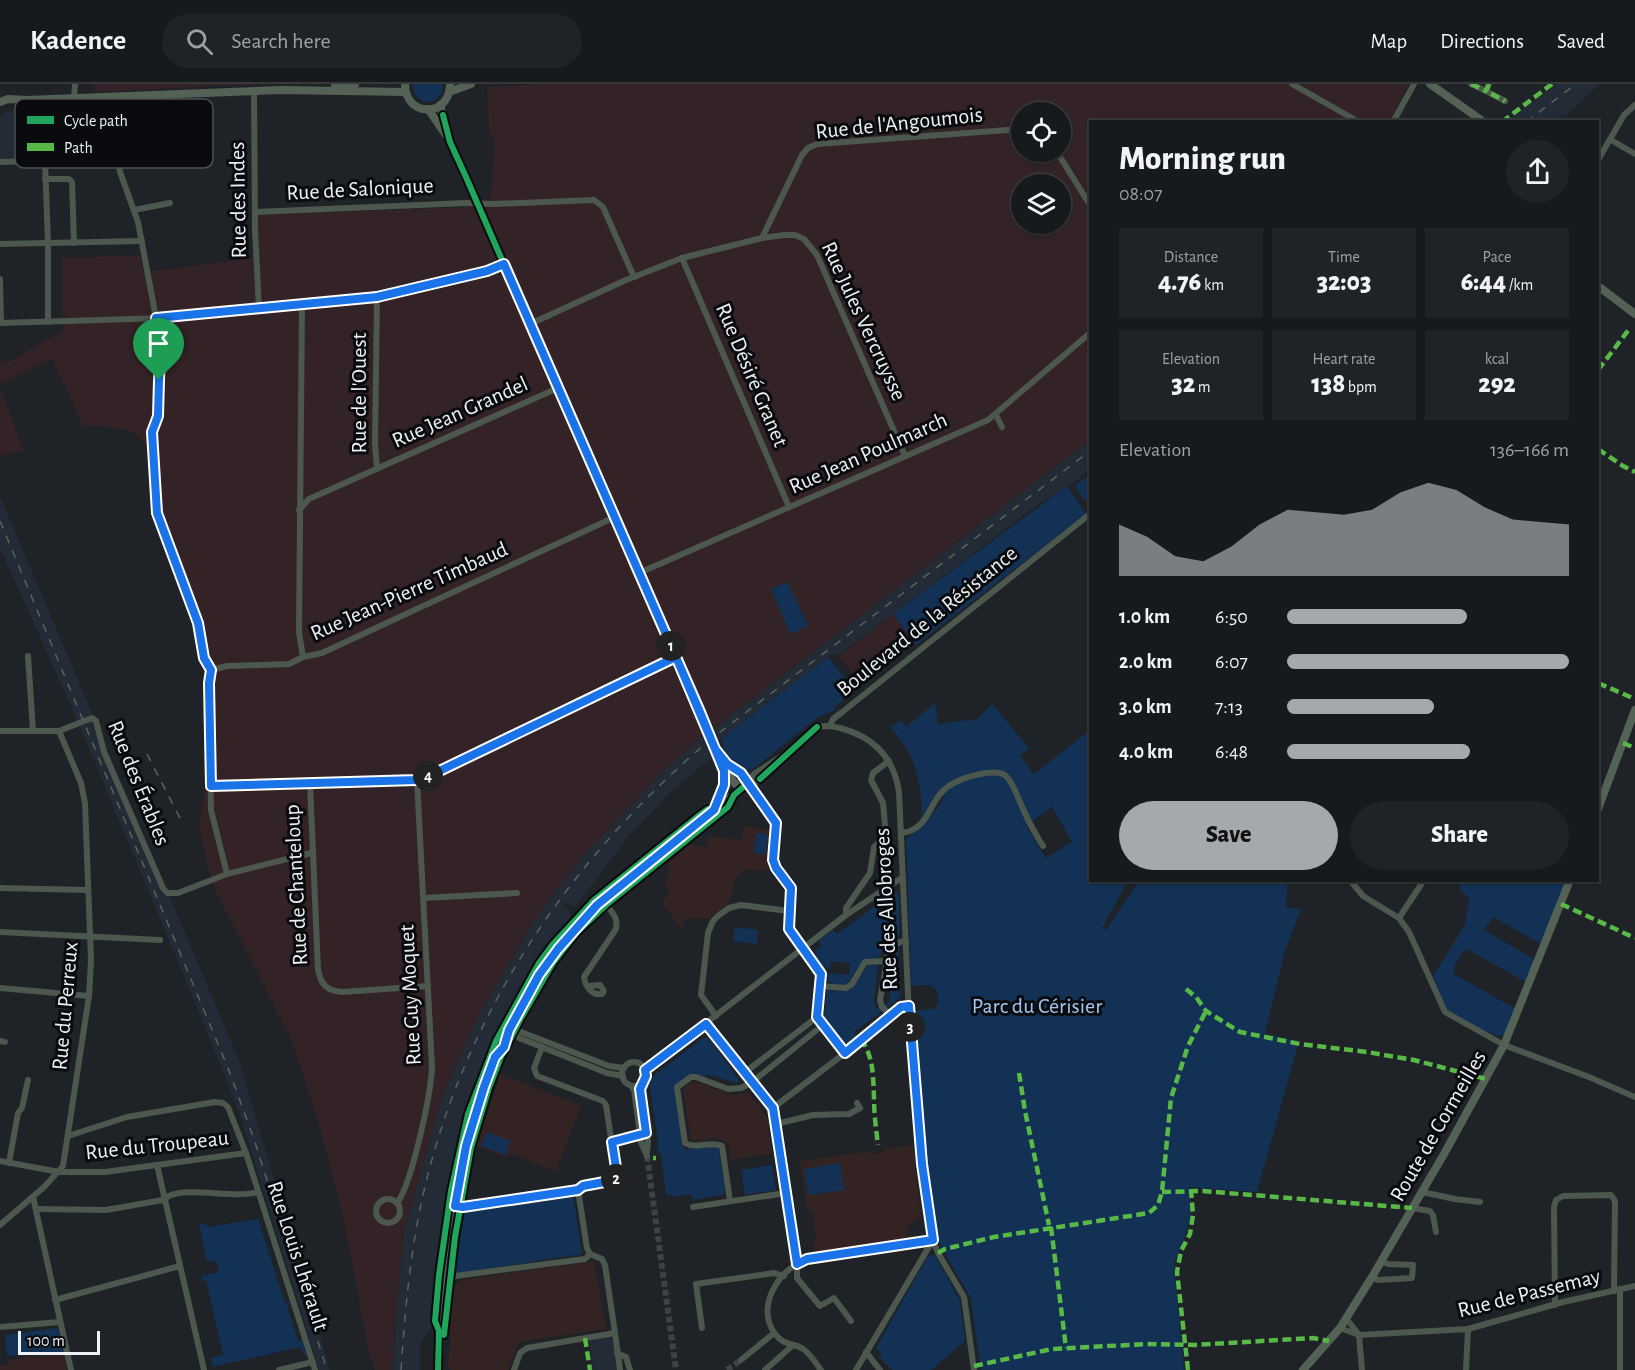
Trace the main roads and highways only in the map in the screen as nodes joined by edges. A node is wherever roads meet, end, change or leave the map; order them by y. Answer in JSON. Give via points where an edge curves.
{"nodes":[{"id":1,"x":354,"y":84,"type":"edge"},
{"id":2,"x":471,"y":84,"type":"edge"},
{"id":3,"x":1430,"y":84,"type":"edge"},
{"id":4,"x":278,"y":88,"type":"edge"},
{"id":5,"x":405,"y":88,"type":"edge"},
{"id":6,"x":449,"y":88,"type":"edge"},
{"id":7,"x":15,"y":99,"type":"edge"},
{"id":8,"x":50,"y":99,"type":"edge"},
{"id":9,"x":0,"y":102,"type":"edge"},
{"id":10,"x":15,"y":103,"type":"edge"},
{"id":11,"x":440,"y":105,"type":"junction"},
{"id":12,"x":0,"y":108,"type":"edge"},
{"id":13,"x":428,"y":110,"type":"junction"},
{"id":14,"x":1481,"y":120,"type":"edge"},
{"id":15,"x":450,"y":142,"type":"junction"},
{"id":16,"x":1599,"y":287,"type":"edge"},
{"id":17,"x":1635,"y":314,"type":"edge"},
{"id":18,"x":1635,"y":710,"type":"edge"},
{"id":19,"x":715,"y":749,"type":"junction"},
{"id":20,"x":724,"y":771,"type":"junction"},
{"id":21,"x":740,"y":789,"type":"junction"},
{"id":22,"x":1599,"y":806,"type":"edge"},
{"id":23,"x":714,"y":810,"type":"junction"},
{"id":24,"x":1569,"y":882,"type":"edge"},
{"id":25,"x":438,"y":1370,"type":"edge"},
{"id":26,"x":1303,"y":1370,"type":"edge"}],
"edges":[{"from":1,"to":4,"type":"main road"},
{"from":2,"to":6,"type":"main road"},
{"from":3,"to":14,"type":"main road"},
{"from":4,"to":5,"type":"main road"},
{"from":4,"to":8,"type":"main road"},
{"from":5,"to":13,"type":"main road","via":[[410,102]]},
{"from":6,"to":11,"type":"main road"},
{"from":7,"to":9,"type":"main road"},
{"from":10,"to":12,"type":"main road"},
{"from":11,"to":13,"type":"main road"},
{"from":11,"to":15,"type":"main road"},
{"from":13,"to":15,"type":"main road"},
{"from":15,"to":19,"type":"main road"},
{"from":16,"to":17,"type":"main road"},
{"from":18,"to":22,"type":"main road"},
{"from":19,"to":20,"type":"main road"},
{"from":19,"to":21,"type":"main road","name":"Boulevard de la Résistance","via":[[748,783]]},
{"from":20,"to":21,"type":"main road"},
{"from":20,"to":23,"type":"main road","via":[[723,789]]},
{"from":21,"to":23,"type":"main road","name":"Boulevard de la Résistance"},
{"from":23,"to":25,"type":"main road","name":"Boulevard de la Résistance","via":[[603,900],[558,949],[502,1037],[466,1146],[445,1276]]},
{"from":24,"to":26,"type":"main road","name":"Route de Cormeilles","via":[[1504,1045],[1372,1277],[1340,1328]]}]}
